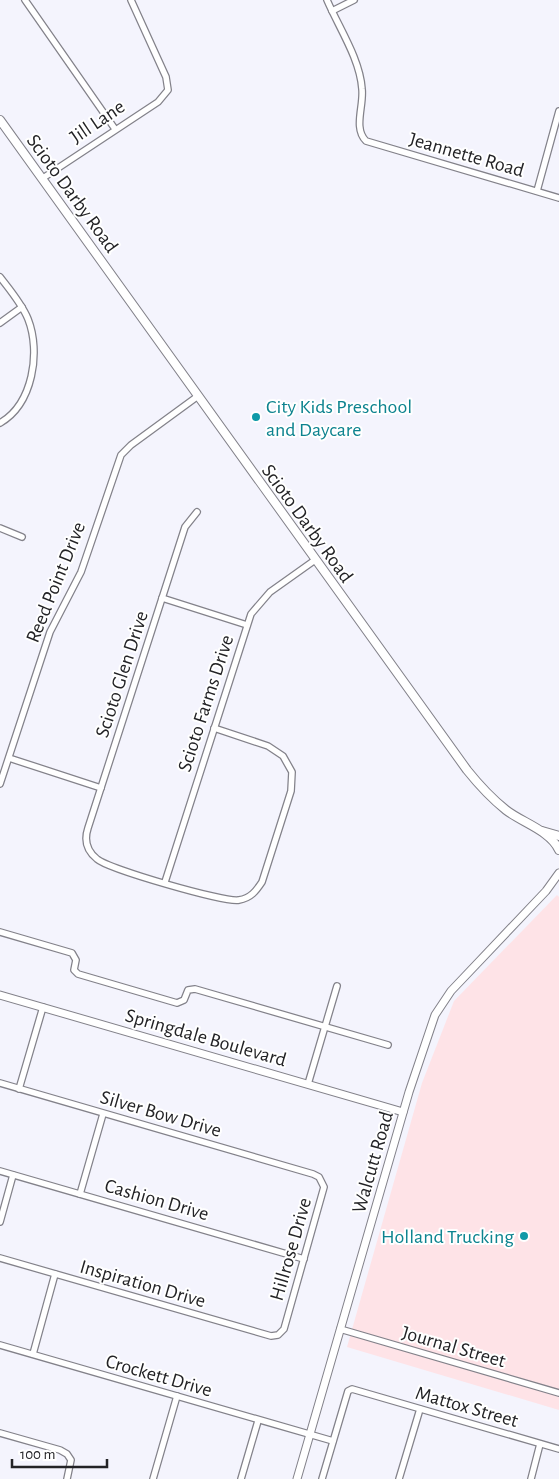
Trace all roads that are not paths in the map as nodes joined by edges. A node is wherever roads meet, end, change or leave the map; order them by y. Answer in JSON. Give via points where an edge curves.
{"nodes":[{"id":1,"x":24,"y":0,"type":"edge"},
{"id":2,"x":131,"y":0,"type":"edge"},
{"id":3,"x":327,"y":0,"type":"edge"},
{"id":4,"x":354,"y":0,"type":"edge"},
{"id":5,"x":332,"y":10,"type":"junction"},
{"id":6,"x":559,"y":111,"type":"edge"},
{"id":7,"x":0,"y":120,"type":"edge"},
{"id":8,"x":115,"y":129,"type":"junction"},
{"id":9,"x":43,"y":178,"type":"junction"},
{"id":10,"x":537,"y":191,"type":"junction"},
{"id":11,"x":559,"y":198,"type":"edge"},
{"id":12,"x":0,"y":277,"type":"edge"},
{"id":13,"x":22,"y":308,"type":"junction"},
{"id":14,"x":0,"y":323,"type":"edge"},
{"id":15,"x":198,"y":396,"type":"junction"},
{"id":16,"x":0,"y":423,"type":"edge"},
{"id":17,"x":198,"y":512,"type":"dead end"},
{"id":18,"x":0,"y":528,"type":"edge"},
{"id":19,"x":22,"y":537,"type":"dead end"},
{"id":20,"x":315,"y":560,"type":"junction"},
{"id":21,"x":162,"y":598,"type":"junction"},
{"id":22,"x":247,"y":625,"type":"junction"},
{"id":23,"x":214,"y":728,"type":"junction"},
{"id":24,"x":9,"y":758,"type":"junction"},
{"id":25,"x":0,"y":784,"type":"edge"},
{"id":26,"x":101,"y":788,"type":"junction"},
{"id":27,"x":538,"y":830,"type":"junction"},
{"id":28,"x":559,"y":836,"type":"edge"},
{"id":29,"x":559,"y":850,"type":"edge"},
{"id":30,"x":559,"y":874,"type":"edge"},
{"id":31,"x":164,"y":882,"type":"junction"},
{"id":32,"x":559,"y":882,"type":"edge"},
{"id":33,"x":546,"y":891,"type":"junction"},
{"id":34,"x":0,"y":932,"type":"edge"},
{"id":35,"x":337,"y":986,"type":"dead end"},
{"id":36,"x":0,"y":995,"type":"edge"},
{"id":37,"x":43,"y":1007,"type":"junction"},
{"id":38,"x":325,"y":1027,"type":"junction"},
{"id":39,"x":388,"y":1045,"type":"dead end"},
{"id":40,"x":0,"y":1084,"type":"edge"},
{"id":41,"x":308,"y":1084,"type":"junction"},
{"id":42,"x":19,"y":1089,"type":"junction"},
{"id":43,"x":403,"y":1112,"type":"junction"},
{"id":44,"x":103,"y":1114,"type":"junction"},
{"id":45,"x":0,"y":1171,"type":"edge"},
{"id":46,"x":313,"y":1174,"type":"joint"},
{"id":47,"x":13,"y":1175,"type":"junction"},
{"id":48,"x":80,"y":1194,"type":"junction"},
{"id":49,"x":0,"y":1222,"type":"edge"},
{"id":50,"x":0,"y":1258,"type":"edge"},
{"id":51,"x":304,"y":1259,"type":"junction"},
{"id":52,"x":55,"y":1274,"type":"junction"},
{"id":53,"x":340,"y":1329,"type":"junction"},
{"id":54,"x":278,"y":1335,"type":"joint"},
{"id":55,"x":0,"y":1345,"type":"edge"},
{"id":56,"x":32,"y":1354,"type":"junction"},
{"id":57,"x":559,"y":1393,"type":"edge"},
{"id":58,"x":176,"y":1396,"type":"junction"},
{"id":59,"x":420,"y":1409,"type":"junction"},
{"id":60,"x":258,"y":1421,"type":"junction"},
{"id":61,"x":0,"y":1433,"type":"edge"},
{"id":62,"x":310,"y":1435,"type":"junction"},
{"id":63,"x":332,"y":1442,"type":"junction"},
{"id":64,"x":540,"y":1444,"type":"junction"},
{"id":65,"x":559,"y":1449,"type":"edge"},
{"id":66,"x":399,"y":1478,"type":"edge"},
{"id":67,"x":67,"y":1479,"type":"edge"},
{"id":68,"x":153,"y":1479,"type":"edge"},
{"id":69,"x":241,"y":1479,"type":"edge"},
{"id":70,"x":297,"y":1479,"type":"edge"},
{"id":71,"x":322,"y":1479,"type":"edge"},
{"id":72,"x":407,"y":1479,"type":"edge"},
{"id":73,"x":531,"y":1479,"type":"edge"}],
"edges":[{"from":1,"to":8,"type":"street"},
{"from":2,"to":8,"type":"street","name":"Jill Lane","via":[[166,77],[168,90],[158,102]]},
{"from":3,"to":5,"type":"street"},
{"from":4,"to":5,"type":"street"},
{"from":5,"to":10,"type":"street","name":"Jeannette Road","via":[[359,72],[361,136]]},
{"from":6,"to":10,"type":"street"},
{"from":7,"to":9,"type":"main road","name":"Scioto Darby Road"},
{"from":8,"to":9,"type":"street","name":"Jill Lane"},
{"from":9,"to":15,"type":"main road","name":"Scioto Darby Road"},
{"from":10,"to":11,"type":"street","name":"Jeannette Road"},
{"from":12,"to":13,"type":"street"},
{"from":13,"to":14,"type":"street"},
{"from":13,"to":16,"type":"street","via":[[30,325],[34,346],[32,372],[20,405]]},
{"from":15,"to":20,"type":"main road","name":"Scioto Darby Road"},
{"from":15,"to":24,"type":"street","name":"Reed Point Drive","via":[[121,455],[81,572],[50,632]]},
{"from":17,"to":21,"type":"street","name":"Scioto Glen Drive","via":[[185,527]]},
{"from":18,"to":19,"type":"street"},
{"from":20,"to":22,"type":"street","name":"Scioto Farms Drive","via":[[270,592],[251,614]]},
{"from":20,"to":27,"type":"main road","name":"Scioto Darby Road","via":[[480,786],[507,811]]},
{"from":21,"to":22,"type":"street"},
{"from":21,"to":26,"type":"street","name":"Scioto Glen Drive"},
{"from":22,"to":23,"type":"street","name":"Scioto Farms Drive"},
{"from":23,"to":31,"type":"street","name":"Scioto Farms Drive"},
{"from":23,"to":31,"type":"street","via":[[268,746],[283,756],[292,772],[291,791],[262,882],[248,898],[226,900]]},
{"from":24,"to":25,"type":"street","name":"Reed Point Drive"},
{"from":24,"to":26,"type":"street"},
{"from":26,"to":31,"type":"street","name":"Scioto Glen Drive","via":[[86,833],[89,850],[101,862]]},
{"from":27,"to":28,"type":"main road","name":"Scioto Darby Road"},
{"from":27,"to":29,"type":"main road","name":"Scioto Darby Road"},
{"from":30,"to":33,"type":"street","name":"Walcutt Road"},
{"from":32,"to":33,"type":"street","name":"Walcutt Road"},
{"from":33,"to":43,"type":"street","name":"Walcutt Road","via":[[443,1002],[435,1015]]},
{"from":34,"to":38,"type":"street","via":[[72,953],[76,960],[75,972],[86,977],[177,1003],[184,1000],[188,990],[195,989]]},
{"from":35,"to":38,"type":"street"},
{"from":36,"to":37,"type":"street","name":"Springdale Boulevard"},
{"from":37,"to":41,"type":"street","name":"Springdale Boulevard"},
{"from":37,"to":42,"type":"street"},
{"from":38,"to":39,"type":"street"},
{"from":38,"to":41,"type":"street"},
{"from":40,"to":42,"type":"street","name":"Silver Bow Drive"},
{"from":41,"to":43,"type":"street","name":"Springdale Boulevard"},
{"from":42,"to":44,"type":"street","name":"Silver Bow Drive"},
{"from":43,"to":53,"type":"street","name":"Walcutt Road"},
{"from":44,"to":46,"type":"street","name":"Silver Bow Drive"},
{"from":44,"to":48,"type":"street"},
{"from":45,"to":47,"type":"street","name":"Cashion Drive"},
{"from":46,"to":51,"type":"street","name":"Hillrose Drive","via":[[322,1182],[324,1193]]},
{"from":47,"to":48,"type":"street","name":"Cashion Drive"},
{"from":47,"to":49,"type":"street"},
{"from":48,"to":51,"type":"street","name":"Cashion Drive"},
{"from":50,"to":52,"type":"street","name":"Inspiration Drive"},
{"from":51,"to":54,"type":"street","name":"Hillrose Drive","via":[[284,1329]]},
{"from":52,"to":54,"type":"street","name":"Inspiration Drive","via":[[261,1334]]},
{"from":52,"to":56,"type":"street"},
{"from":53,"to":57,"type":"street","name":"Journal Street"},
{"from":53,"to":62,"type":"street","name":"Walcutt Road"},
{"from":55,"to":56,"type":"street","name":"Crockett Drive"},
{"from":56,"to":58,"type":"street","name":"Crockett Drive"},
{"from":58,"to":60,"type":"street","name":"Crockett Drive"},
{"from":58,"to":68,"type":"street"},
{"from":59,"to":63,"type":"street","name":"Mattox Street","via":[[352,1389],[348,1391]]},
{"from":59,"to":64,"type":"street","name":"Mattox Street"},
{"from":59,"to":66,"type":"street"},
{"from":60,"to":62,"type":"street","name":"Crockett Drive"},
{"from":60,"to":69,"type":"street"},
{"from":61,"to":67,"type":"street","via":[[67,1454],[70,1460]]},
{"from":62,"to":63,"type":"street","name":"Crockett Drive"},
{"from":62,"to":70,"type":"street","name":"Walcutt Road"},
{"from":63,"to":71,"type":"street"},
{"from":64,"to":65,"type":"street","name":"Mattox Street"},
{"from":64,"to":73,"type":"street"},
{"from":66,"to":72,"type":"street"}]}
